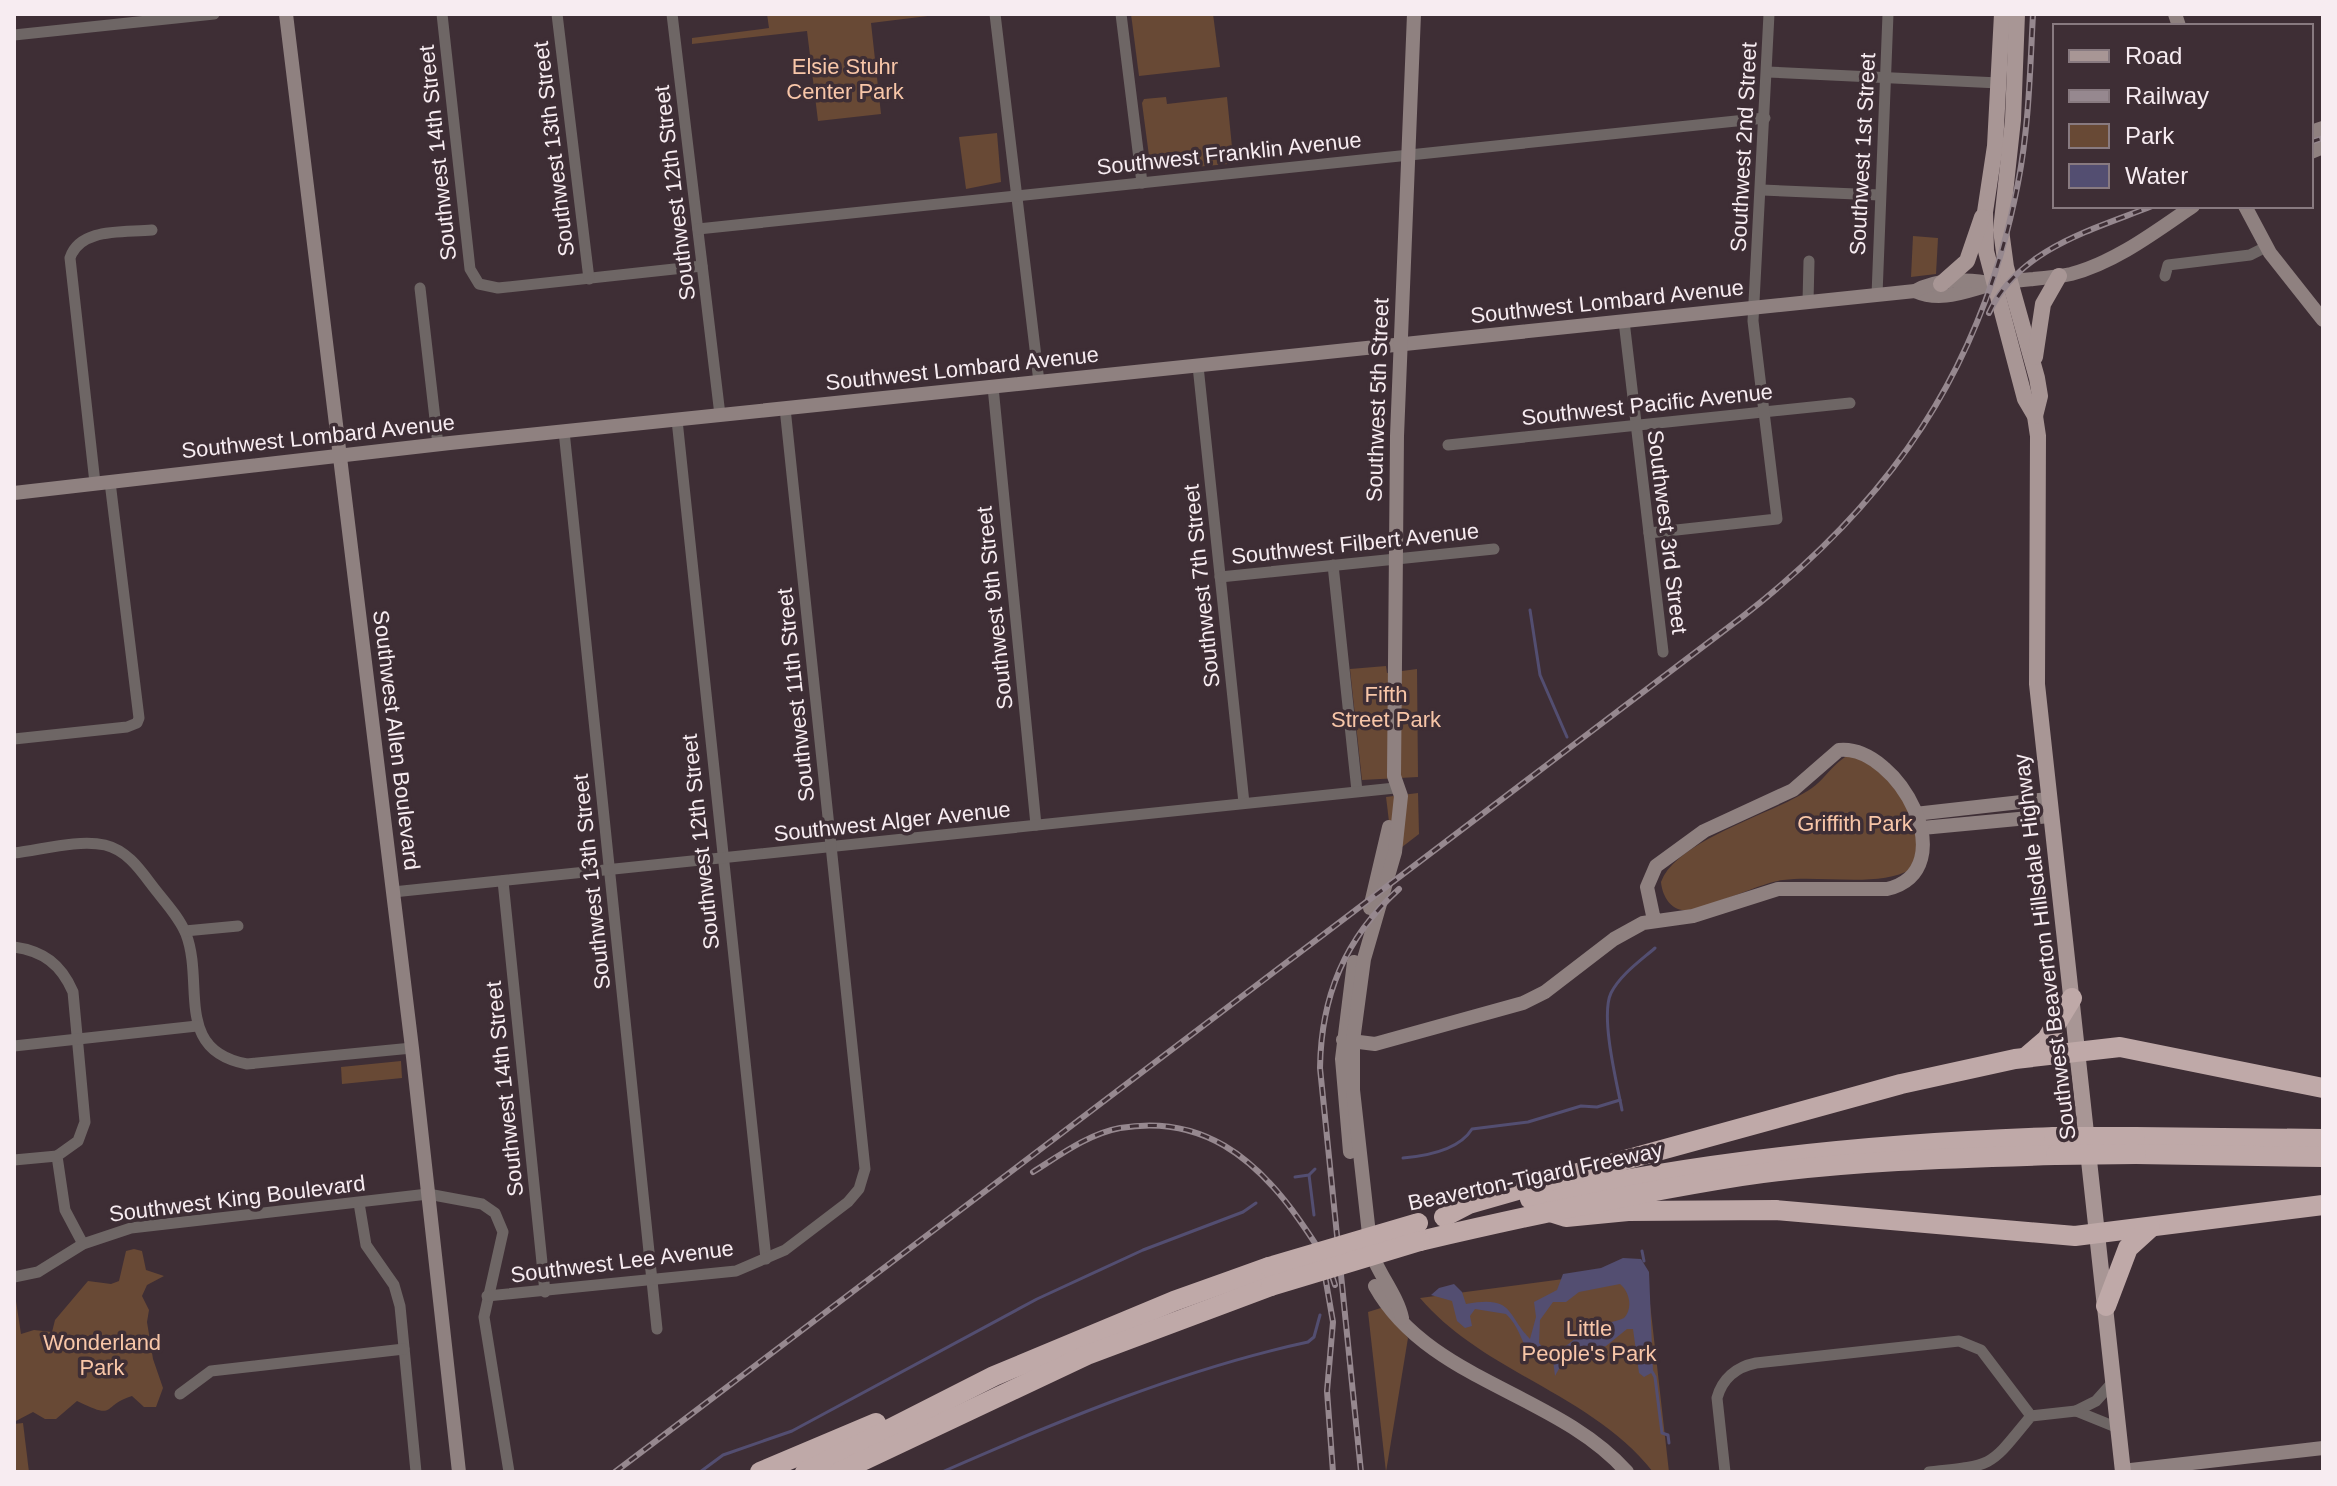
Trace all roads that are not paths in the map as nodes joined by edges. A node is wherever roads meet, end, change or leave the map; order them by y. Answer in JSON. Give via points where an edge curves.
{"nodes":[{"id":1,"x":214,"y":14,"type":"edge"},
{"id":2,"x":286,"y":14,"type":"edge"},
{"id":3,"x":442,"y":14,"type":"edge"},
{"id":4,"x":557,"y":14,"type":"edge"},
{"id":5,"x":672,"y":14,"type":"edge"},
{"id":6,"x":995,"y":14,"type":"edge"},
{"id":7,"x":1121,"y":14,"type":"edge"},
{"id":8,"x":1414,"y":14,"type":"edge"},
{"id":9,"x":1769,"y":14,"type":"edge"},
{"id":10,"x":1888,"y":14,"type":"edge"},
{"id":11,"x":2002,"y":14,"type":"edge"},
{"id":12,"x":2017,"y":14,"type":"edge"},
{"id":13,"x":14,"y":35,"type":"edge"},
{"id":14,"x":1767,"y":72,"type":"junction"},
{"id":15,"x":1885,"y":77,"type":"junction"},
{"id":16,"x":1999,"y":83,"type":"junction"},
{"id":17,"x":1765,"y":118,"type":"junction"},
{"id":18,"x":1409,"y":154,"type":"junction"},
{"id":19,"x":1142,"y":183,"type":"junction"},
{"id":20,"x":1762,"y":190,"type":"junction"},
{"id":21,"x":1016,"y":195,"type":"junction"},
{"id":22,"x":1880,"y":195,"type":"junction"},
{"id":23,"x":2190,"y":208,"type":"edge"},
{"id":24,"x":2246,"y":208,"type":"edge"},
{"id":25,"x":1985,"y":212,"type":"junction"},
{"id":26,"x":698,"y":229,"type":"junction"},
{"id":27,"x":152,"y":230,"type":"dead end"},
{"id":28,"x":2266,"y":247,"type":"junction"},
{"id":29,"x":1809,"y":261,"type":"dead end"},
{"id":30,"x":702,"y":266,"type":"junction"},
{"id":31,"x":2059,"y":276,"type":"junction"},
{"id":32,"x":2165,"y":276,"type":"dead end"},
{"id":33,"x":589,"y":279,"type":"junction"},
{"id":34,"x":2002,"y":283,"type":"junction"},
{"id":35,"x":1941,"y":284,"type":"junction"},
{"id":36,"x":420,"y":288,"type":"dead end"},
{"id":37,"x":1915,"y":291,"type":"junction"},
{"id":38,"x":1877,"y":295,"type":"junction"},
{"id":39,"x":1808,"y":302,"type":"junction"},
{"id":40,"x":1755,"y":307,"type":"junction"},
{"id":41,"x":2323,"y":320,"type":"edge"},
{"id":42,"x":1624,"y":321,"type":"junction"},
{"id":43,"x":1400,"y":345,"type":"junction"},
{"id":44,"x":2034,"y":361,"type":"junction"},
{"id":45,"x":1198,"y":366,"type":"junction"},
{"id":46,"x":1039,"y":382,"type":"junction"},
{"id":47,"x":993,"y":387,"type":"junction"},
{"id":48,"x":1850,"y":403,"type":"dead end"},
{"id":49,"x":785,"y":408,"type":"junction"},
{"id":50,"x":1764,"y":413,"type":"junction"},
{"id":51,"x":720,"y":415,"type":"junction"},
{"id":52,"x":2035,"y":416,"type":"junction"},
{"id":53,"x":677,"y":420,"type":"junction"},
{"id":54,"x":1635,"y":427,"type":"junction"},
{"id":55,"x":564,"y":431,"type":"junction"},
{"id":56,"x":438,"y":445,"type":"junction"},
{"id":57,"x":1448,"y":445,"type":"dead end"},
{"id":58,"x":339,"y":456,"type":"junction"},
{"id":59,"x":103,"y":482,"type":"junction"},
{"id":60,"x":14,"y":493,"type":"edge"},
{"id":61,"x":1649,"y":533,"type":"junction"},
{"id":62,"x":1494,"y":549,"type":"dead end"},
{"id":63,"x":1396,"y":559,"type":"junction"},
{"id":64,"x":1333,"y":565,"type":"junction"},
{"id":65,"x":1220,"y":577,"type":"junction"},
{"id":66,"x":1663,"y":652,"type":"dead end"},
{"id":67,"x":14,"y":739,"type":"edge"},
{"id":68,"x":1395,"y":788,"type":"junction"},
{"id":69,"x":1357,"y":791,"type":"junction"},
{"id":70,"x":1244,"y":803,"type":"junction"},
{"id":71,"x":2049,"y":808,"type":"junction"},
{"id":72,"x":1915,"y":814,"type":"junction"},
{"id":73,"x":1036,"y":825,"type":"junction"},
{"id":74,"x":1922,"y":828,"type":"junction"},
{"id":75,"x":831,"y":849,"type":"junction"},
{"id":76,"x":14,"y":853,"type":"edge"},
{"id":77,"x":721,"y":859,"type":"junction"},
{"id":78,"x":610,"y":871,"type":"junction"},
{"id":79,"x":503,"y":881,"type":"junction"},
{"id":80,"x":393,"y":892,"type":"junction"},
{"id":81,"x":1654,"y":920,"type":"junction"},
{"id":82,"x":238,"y":926,"type":"dead end"},
{"id":83,"x":185,"y":931,"type":"junction"},
{"id":84,"x":14,"y":947,"type":"edge"},
{"id":85,"x":2072,"y":998,"type":"junction"},
{"id":86,"x":197,"y":1026,"type":"junction"},
{"id":87,"x":78,"y":1038,"type":"junction"},
{"id":88,"x":1348,"y":1040,"type":"junction"},
{"id":89,"x":14,"y":1046,"type":"edge"},
{"id":90,"x":412,"y":1048,"type":"junction"},
{"id":91,"x":2079,"y":1050,"type":"junction"},
{"id":92,"x":2025,"y":1057,"type":"junction"},
{"id":93,"x":2323,"y":1088,"type":"edge"},
{"id":94,"x":2323,"y":1139,"type":"edge"},
{"id":95,"x":2055,"y":1146,"type":"junction"},
{"id":96,"x":2136,"y":1146,"type":"junction"},
{"id":97,"x":57,"y":1156,"type":"junction"},
{"id":98,"x":2323,"y":1157,"type":"edge"},
{"id":99,"x":14,"y":1160,"type":"edge"},
{"id":100,"x":865,"y":1169,"type":"joint"},
{"id":101,"x":428,"y":1194,"type":"junction"},
{"id":102,"x":359,"y":1203,"type":"junction"},
{"id":103,"x":2323,"y":1205,"type":"edge"},
{"id":104,"x":1547,"y":1211,"type":"junction"},
{"id":105,"x":1444,"y":1217,"type":"junction"},
{"id":106,"x":2152,"y":1227,"type":"junction"},
{"id":107,"x":1419,"y":1232,"type":"junction"},
{"id":108,"x":2099,"y":1234,"type":"junction"},
{"id":109,"x":83,"y":1244,"type":"junction"},
{"id":110,"x":766,"y":1259,"type":"junction"},
{"id":111,"x":14,"y":1277,"type":"edge"},
{"id":112,"x":1270,"y":1277,"type":"junction"},
{"id":113,"x":652,"y":1282,"type":"junction"},
{"id":114,"x":545,"y":1292,"type":"junction"},
{"id":115,"x":487,"y":1296,"type":"junction"},
{"id":116,"x":2106,"y":1306,"type":"junction"},
{"id":117,"x":657,"y":1329,"type":"dead end"},
{"id":118,"x":404,"y":1349,"type":"junction"},
{"id":119,"x":2113,"y":1382,"type":"junction"},
{"id":120,"x":180,"y":1394,"type":"dead end"},
{"id":121,"x":2076,"y":1411,"type":"junction"},
{"id":122,"x":2031,"y":1416,"type":"junction"},
{"id":123,"x":908,"y":1419,"type":"junction"},
{"id":124,"x":2118,"y":1428,"type":"junction"},
{"id":125,"x":889,"y":1447,"type":"junction"},
{"id":126,"x":2323,"y":1448,"type":"edge"},
{"id":127,"x":1985,"y":1469,"type":"edge"},
{"id":128,"x":416,"y":1472,"type":"edge"},
{"id":129,"x":459,"y":1472,"type":"edge"},
{"id":130,"x":509,"y":1472,"type":"edge"},
{"id":131,"x":760,"y":1472,"type":"edge"},
{"id":132,"x":805,"y":1472,"type":"edge"},
{"id":133,"x":839,"y":1472,"type":"edge"},
{"id":134,"x":861,"y":1472,"type":"edge"},
{"id":135,"x":1627,"y":1472,"type":"edge"},
{"id":136,"x":1725,"y":1472,"type":"edge"},
{"id":137,"x":1929,"y":1472,"type":"edge"},
{"id":138,"x":2122,"y":1472,"type":"edge"}],
"edges":[{"from":1,"to":13,"type":"street"},
{"from":2,"to":58,"type":"street","name":"Southwest Allen Boulevard"},
{"from":3,"to":33,"type":"street","name":"Southwest 14th Street","via":[[470,269],[479,284],[498,288]]},
{"from":4,"to":33,"type":"street","name":"Southwest 13th Street"},
{"from":5,"to":26,"type":"street","name":"Southwest 12th Street"},
{"from":6,"to":21,"type":"street"},
{"from":7,"to":19,"type":"street"},
{"from":8,"to":18,"type":"street","name":"Southwest 5th Street"},
{"from":9,"to":14,"type":"street","name":"Southwest 2nd Street"},
{"from":10,"to":15,"type":"street","name":"Southwest 1st Street"},
{"from":11,"to":16,"type":"main road"},
{"from":12,"to":34,"type":"main road"},
{"from":14,"to":15,"type":"street"},
{"from":14,"to":17,"type":"street","name":"Southwest 2nd Street"},
{"from":15,"to":16,"type":"street"},
{"from":15,"to":22,"type":"street","name":"Southwest 1st Street"},
{"from":16,"to":25,"type":"main road"},
{"from":17,"to":18,"type":"street","name":"Southwest Franklin Avenue"},
{"from":17,"to":20,"type":"street","name":"Southwest 2nd Street"},
{"from":18,"to":19,"type":"street","name":"Southwest Franklin Avenue"},
{"from":18,"to":43,"type":"street","name":"Southwest 5th Street"},
{"from":19,"to":21,"type":"street","name":"Southwest Franklin Avenue"},
{"from":20,"to":22,"type":"street"},
{"from":20,"to":40,"type":"street","name":"Southwest 2nd Street"},
{"from":21,"to":26,"type":"street","name":"Southwest Franklin Avenue"},
{"from":21,"to":46,"type":"street"},
{"from":22,"to":38,"type":"street","name":"Southwest 1st Street"},
{"from":23,"to":31,"type":"street","name":"Southwest Lombard Avenue","via":[[2109,260]]},
{"from":24,"to":28,"type":"street"},
{"from":25,"to":34,"type":"main road","via":[[1986,251]]},
{"from":25,"to":35,"type":"main road","via":[[1967,261]]},
{"from":26,"to":30,"type":"street","name":"Southwest 12th Street"},
{"from":27,"to":59,"type":"street","via":[[91,236],[77,244],[70,258]]},
{"from":28,"to":32,"type":"street","via":[[2250,255],[2168,265]]},
{"from":28,"to":41,"type":"street"},
{"from":29,"to":39,"type":"street"},
{"from":30,"to":33,"type":"street"},
{"from":30,"to":51,"type":"street","name":"Southwest 12th Street"},
{"from":31,"to":34,"type":"street","name":"Southwest Lombard Avenue"},
{"from":31,"to":44,"type":"main road","via":[[2043,304]]},
{"from":34,"to":35,"type":"street","name":"Southwest Lombard Avenue"},
{"from":34,"to":37,"type":"street","name":"Southwest Lombard Avenue","via":[[1957,294],[1927,296]]},
{"from":34,"to":44,"type":"main road","name":"Southwest Beaverton Hillsdale Highway"},
{"from":34,"to":52,"type":"main road","name":"Southwest Beaverton Hillsdale Highway","via":[[2025,399]]},
{"from":35,"to":37,"type":"street","name":"Southwest Lombard Avenue"},
{"from":36,"to":56,"type":"street"},
{"from":37,"to":38,"type":"street","name":"Southwest Lombard Avenue"},
{"from":38,"to":39,"type":"street","name":"Southwest Lombard Avenue"},
{"from":39,"to":40,"type":"street","name":"Southwest Lombard Avenue"},
{"from":40,"to":42,"type":"street","name":"Southwest Lombard Avenue"},
{"from":40,"to":50,"type":"street","name":"Southwest 2nd Street"},
{"from":42,"to":43,"type":"street","name":"Southwest Lombard Avenue"},
{"from":42,"to":54,"type":"street","name":"Southwest 3rd Street"},
{"from":43,"to":45,"type":"street","name":"Southwest Lombard Avenue"},
{"from":43,"to":63,"type":"street","name":"Southwest 5th Street"},
{"from":44,"to":52,"type":"main road","name":"Southwest Beaverton Hillsdale Highway","via":[[2040,396]]},
{"from":45,"to":46,"type":"street","name":"Southwest Lombard Avenue"},
{"from":45,"to":65,"type":"street","name":"Southwest 7th Street"},
{"from":46,"to":47,"type":"street","name":"Southwest Lombard Avenue"},
{"from":47,"to":49,"type":"street","name":"Southwest Lombard Avenue"},
{"from":47,"to":73,"type":"street","name":"Southwest 9th Street"},
{"from":48,"to":50,"type":"street","name":"Southwest Pacific Avenue"},
{"from":49,"to":51,"type":"street","name":"Southwest Lombard Avenue"},
{"from":49,"to":75,"type":"street","name":"Southwest 11th Street"},
{"from":50,"to":54,"type":"street","name":"Southwest Pacific Avenue"},
{"from":50,"to":61,"type":"street","name":"Southwest 2nd Street","via":[[1777,519]]},
{"from":51,"to":53,"type":"street","name":"Southwest Lombard Avenue"},
{"from":52,"to":71,"type":"main road","name":"Southwest Beaverton Hillsdale Highway","via":[[2041,490],[2037,672]]},
{"from":53,"to":55,"type":"street","name":"Southwest Lombard Avenue"},
{"from":53,"to":77,"type":"street","name":"Southwest 12th Street"},
{"from":54,"to":57,"type":"street","name":"Southwest Pacific Avenue"},
{"from":54,"to":61,"type":"street","name":"Southwest 3rd Street"},
{"from":55,"to":56,"type":"street","name":"Southwest Lombard Avenue"},
{"from":55,"to":78,"type":"street","name":"Southwest 13th Street"},
{"from":56,"to":58,"type":"street","name":"Southwest Lombard Avenue"},
{"from":58,"to":59,"type":"street","name":"Southwest Lombard Avenue"},
{"from":58,"to":80,"type":"street","name":"Southwest Allen Boulevard"},
{"from":59,"to":60,"type":"street","name":"Southwest Lombard Avenue"},
{"from":59,"to":67,"type":"street","via":[[139,718],[127,727]]},
{"from":61,"to":66,"type":"street","name":"Southwest 3rd Street"},
{"from":62,"to":63,"type":"street","name":"Southwest Filbert Avenue"},
{"from":63,"to":64,"type":"street","name":"Southwest Filbert Avenue"},
{"from":63,"to":68,"type":"street","name":"Southwest 5th Street"},
{"from":64,"to":65,"type":"street","name":"Southwest Filbert Avenue"},
{"from":64,"to":69,"type":"street"},
{"from":65,"to":70,"type":"street","name":"Southwest 7th Street"},
{"from":68,"to":69,"type":"street","name":"Southwest Alger Avenue"},
{"from":68,"to":88,"type":"street","name":"Southwest 5th Street","via":[[1377,883],[1352,972]]},
{"from":69,"to":70,"type":"street","name":"Southwest Alger Avenue"},
{"from":70,"to":73,"type":"street","name":"Southwest Alger Avenue"},
{"from":71,"to":72,"type":"street"},
{"from":71,"to":74,"type":"street"},
{"from":71,"to":85,"type":"main road","name":"Southwest Beaverton Hillsdale Highway"},
{"from":72,"to":74,"type":"street"},
{"from":72,"to":81,"type":"street","via":[[1881,766],[1862,751],[1839,750],[1793,790],[1704,831],[1656,866],[1647,887]]},
{"from":73,"to":75,"type":"street","name":"Southwest Alger Avenue"},
{"from":74,"to":81,"type":"street","via":[[1923,858],[1915,874],[1899,886],[1778,889],[1693,916]]},
{"from":75,"to":77,"type":"street","name":"Southwest Alger Avenue"},
{"from":75,"to":100,"type":"street","name":"Southwest 11th Street"},
{"from":76,"to":83,"type":"street","via":[[97,844],[116,849],[138,866]]},
{"from":77,"to":78,"type":"street","name":"Southwest Alger Avenue"},
{"from":77,"to":110,"type":"street","name":"Southwest 12th Street"},
{"from":78,"to":79,"type":"street","name":"Southwest Alger Avenue"},
{"from":78,"to":113,"type":"street","name":"Southwest 13th Street"},
{"from":79,"to":80,"type":"street","name":"Southwest Alger Avenue"},
{"from":79,"to":114,"type":"street","name":"Southwest 14th Street"},
{"from":80,"to":90,"type":"street","name":"Southwest Allen Boulevard"},
{"from":81,"to":88,"type":"street","via":[[1626,930],[1523,1003],[1383,1042]]},
{"from":82,"to":83,"type":"street"},
{"from":83,"to":86,"type":"street"},
{"from":84,"to":87,"type":"street","via":[[42,954],[67,978]]},
{"from":85,"to":91,"type":"main road","name":"Southwest Beaverton Hillsdale Highway"},
{"from":85,"to":92,"type":"highway","via":[[2047,1039]]},
{"from":86,"to":87,"type":"street"},
{"from":86,"to":90,"type":"street","via":[[212,1048],[247,1064]]},
{"from":87,"to":89,"type":"street"},
{"from":87,"to":97,"type":"street","via":[[85,1122],[78,1141]]},
{"from":88,"to":135,"type":"street","name":"Southwest 5th Street","via":[[1343,1090],[1360,1240],[1374,1285],[1391,1312],[1444,1356],[1593,1439]]},
{"from":90,"to":101,"type":"street","name":"Southwest Allen Boulevard"},
{"from":91,"to":92,"type":"highway"},
{"from":91,"to":93,"type":"highway","via":[[2138,1049]]},
{"from":91,"to":108,"type":"main road","name":"Southwest Beaverton Hillsdale Highway"},
{"from":92,"to":105,"type":"highway","via":[[1901,1084],[1469,1204]]},
{"from":94,"to":96,"type":"highway","name":"Beaverton-Tigard Freeway"},
{"from":95,"to":96,"type":"highway","name":"Beaverton-Tigard Freeway","bridge":true},
{"from":95,"to":104,"type":"highway","name":"Beaverton-Tigard Freeway","via":[[1742,1176]]},
{"from":95,"to":105,"type":"highway","name":"Beaverton-Tigard Freeway","via":[[1925,1142],[1818,1151],[1605,1183]]},
{"from":96,"to":98,"type":"highway","name":"Beaverton-Tigard Freeway"},
{"from":97,"to":99,"type":"street"},
{"from":97,"to":109,"type":"street","via":[[65,1210]]},
{"from":100,"to":110,"type":"street","name":"Southwest Lee Avenue","via":[[848,1202]]},
{"from":101,"to":102,"type":"street","name":"Southwest King Boulevard"},
{"from":101,"to":115,"type":"street","name":"Southwest King Boulevard","via":[[482,1204],[501,1222],[503,1242]]},
{"from":101,"to":129,"type":"street","name":"Southwest Allen Boulevard"},
{"from":102,"to":109,"type":"street","name":"Southwest King Boulevard","via":[[131,1228]]},
{"from":102,"to":118,"type":"street","via":[[366,1245],[398,1294]]},
{"from":103,"to":106,"type":"highway"},
{"from":104,"to":107,"type":"highway","name":"Beaverton-Tigard Freeway"},
{"from":104,"to":108,"type":"highway","via":[[1566,1217],[1776,1210],[2028,1233]]},
{"from":105,"to":107,"type":"highway","name":"Beaverton-Tigard Freeway"},
{"from":106,"to":108,"type":"highway"},
{"from":106,"to":116,"type":"highway","via":[[2128,1248]]},
{"from":107,"to":112,"type":"highway","name":"Beaverton-Tigard Freeway","bridge":true},
{"from":108,"to":116,"type":"main road","name":"Southwest Beaverton Hillsdale Highway"},
{"from":109,"to":111,"type":"street","name":"Southwest King Boulevard","via":[[47,1268]]},
{"from":110,"to":113,"type":"street","name":"Southwest Lee Avenue","via":[[736,1271]]},
{"from":112,"to":123,"type":"highway","name":"Beaverton-Tigard Freeway","via":[[1082,1337]]},
{"from":112,"to":125,"type":"highway","name":"Beaverton-Tigard Freeway"},
{"from":113,"to":114,"type":"street","name":"Southwest Lee Avenue"},
{"from":113,"to":117,"type":"street","name":"Southwest 13th Street"},
{"from":114,"to":115,"type":"street","name":"Southwest Lee Avenue"},
{"from":115,"to":130,"type":"street","via":[[487,1350]]},
{"from":116,"to":119,"type":"main road","name":"Southwest Beaverton Hillsdale Highway"},
{"from":118,"to":120,"type":"street","via":[[211,1371]]},
{"from":118,"to":128,"type":"street"},
{"from":119,"to":121,"type":"street","via":[[2096,1401]]},
{"from":119,"to":124,"type":"main road","name":"Southwest Beaverton Hillsdale Highway"},
{"from":121,"to":122,"type":"street"},
{"from":121,"to":124,"type":"street"},
{"from":122,"to":127,"type":"street"},
{"from":122,"to":136,"type":"street","via":[[1981,1350],[1959,1341],[1756,1363],[1736,1371],[1720,1387]]},
{"from":123,"to":131,"type":"highway","via":[[885,1420],[845,1434]]},
{"from":123,"to":132,"type":"highway","name":"Beaverton-Tigard Freeway"},
{"from":124,"to":138,"type":"main road","name":"Southwest Beaverton Hillsdale Highway"},
{"from":125,"to":133,"type":"highway","name":"Beaverton-Tigard Freeway"},
{"from":125,"to":134,"type":"highway"},
{"from":126,"to":138,"type":"street"},
{"from":127,"to":137,"type":"street"}]}
